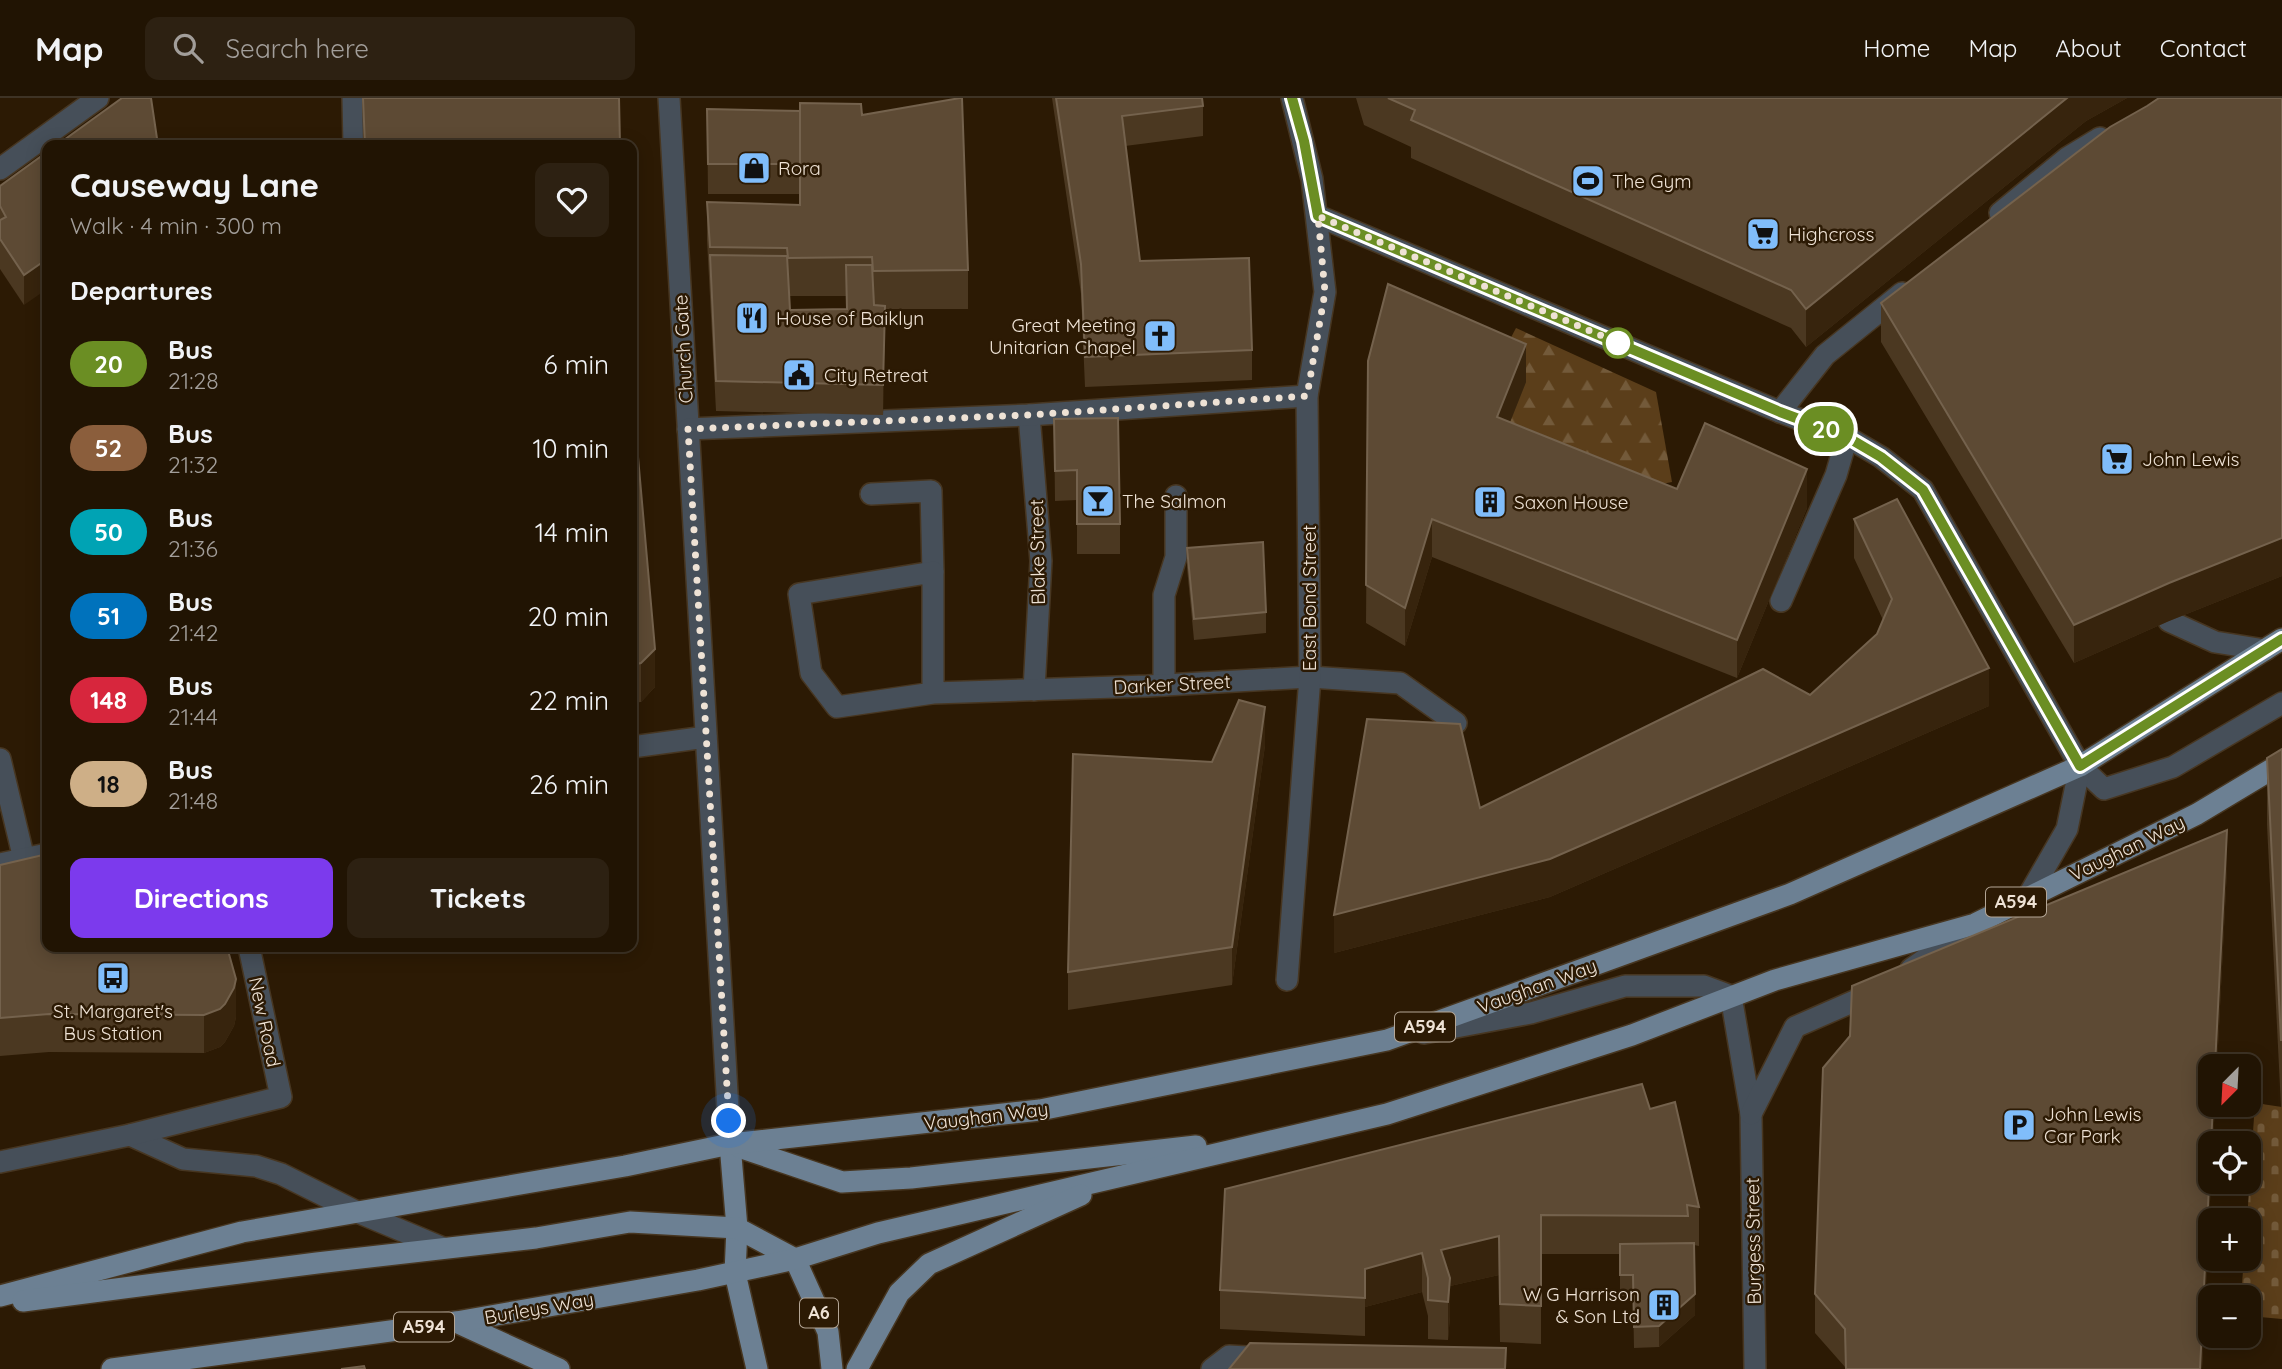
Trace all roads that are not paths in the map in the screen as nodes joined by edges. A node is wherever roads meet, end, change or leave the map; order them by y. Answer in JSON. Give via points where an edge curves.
{"nodes":[{"id":1,"x":99,"y":98,"type":"edge"},
{"id":2,"x":353,"y":98,"type":"edge"},
{"id":3,"x":668,"y":98,"type":"edge"},
{"id":4,"x":1292,"y":98,"type":"edge"},
{"id":5,"x":2118,"y":128,"type":"edge"},
{"id":6,"x":355,"y":140,"type":"edge"},
{"id":7,"x":0,"y":169,"type":"edge"},
{"id":8,"x":1318,"y":216,"type":"junction"},
{"id":9,"x":1983,"y":226,"type":"edge"},
{"id":10,"x":1921,"y":277,"type":"edge"},
{"id":11,"x":1307,"y":396,"type":"junction"},
{"id":12,"x":1780,"y":412,"type":"junction"},
{"id":13,"x":1029,"y":415,"type":"junction"},
{"id":14,"x":688,"y":429,"type":"junction"},
{"id":15,"x":1847,"y":437,"type":"junction"},
{"id":16,"x":870,"y":495,"type":"dead end"},
{"id":17,"x":1176,"y":496,"type":"dead end"},
{"id":18,"x":933,"y":572,"type":"junction"},
{"id":19,"x":1781,"y":601,"type":"dead end"},
{"id":20,"x":2169,"y":621,"type":"edge"},
{"id":21,"x":2274,"y":644,"type":"edge"},
{"id":22,"x":1310,"y":677,"type":"junction"},
{"id":23,"x":1164,"y":685,"type":"junction"},
{"id":24,"x":1034,"y":690,"type":"junction"},
{"id":25,"x":933,"y":693,"type":"junction"},
{"id":26,"x":2282,"y":703,"type":"edge"},
{"id":27,"x":1456,"y":723,"type":"edge"},
{"id":28,"x":706,"y":737,"type":"junction"},
{"id":29,"x":637,"y":746,"type":"edge"},
{"id":30,"x":0,"y":759,"type":"edge"},
{"id":31,"x":2282,"y":763,"type":"edge"},
{"id":32,"x":2080,"y":766,"type":"junction"},
{"id":33,"x":42,"y":855,"type":"edge"},
{"id":34,"x":24,"y":859,"type":"junction"},
{"id":35,"x":0,"y":864,"type":"edge"},
{"id":36,"x":2029,"y":895,"type":"junction"},
{"id":37,"x":1975,"y":924,"type":"junction"},
{"id":38,"x":250,"y":952,"type":"edge"},
{"id":39,"x":1287,"y":980,"type":"dead end"},
{"id":40,"x":1731,"y":996,"type":"junction"},
{"id":41,"x":1387,"y":1041,"type":"junction"},
{"id":42,"x":1751,"y":1114,"type":"junction"},
{"id":43,"x":130,"y":1135,"type":"junction"},
{"id":44,"x":1285,"y":1137,"type":"junction"},
{"id":45,"x":730,"y":1144,"type":"junction"},
{"id":46,"x":0,"y":1162,"type":"edge"},
{"id":47,"x":1124,"y":1175,"type":"junction"},
{"id":48,"x":355,"y":1211,"type":"junction"},
{"id":49,"x":737,"y":1228,"type":"junction"},
{"id":50,"x":878,"y":1233,"type":"joint"},
{"id":51,"x":443,"y":1248,"type":"junction"},
{"id":52,"x":795,"y":1259,"type":"junction"},
{"id":53,"x":735,"y":1273,"type":"junction"},
{"id":54,"x":0,"y":1296,"type":"edge"},
{"id":55,"x":0,"y":1304,"type":"edge"},
{"id":56,"x":456,"y":1322,"type":"junction"},
{"id":57,"x":1288,"y":1359,"type":"edge"},
{"id":58,"x":112,"y":1369,"type":"edge"},
{"id":59,"x":559,"y":1369,"type":"edge"},
{"id":60,"x":757,"y":1369,"type":"edge"},
{"id":61,"x":832,"y":1369,"type":"edge"},
{"id":62,"x":857,"y":1369,"type":"edge"},
{"id":63,"x":1212,"y":1369,"type":"edge"},
{"id":64,"x":1755,"y":1369,"type":"edge"}],
"edges":[{"from":1,"to":7,"type":"street"},
{"from":2,"to":6,"type":"street"},
{"from":3,"to":14,"type":"street","name":"Church Gate"},
{"from":4,"to":8,"type":"street","name":"East Bond Street"},
{"from":5,"to":9,"type":"street","via":[[2067,158]]},
{"from":8,"to":11,"type":"street","name":"East Bond Street","via":[[1325,292]]},
{"from":8,"to":12,"type":"street"},
{"from":10,"to":12,"type":"street","via":[[1825,355]]},
{"from":11,"to":13,"type":"street"},
{"from":11,"to":22,"type":"street","name":"East Bond Street"},
{"from":12,"to":15,"type":"street"},
{"from":13,"to":14,"type":"street"},
{"from":13,"to":24,"type":"street","name":"Blake Street","via":[[1041,561]]},
{"from":14,"to":28,"type":"street","name":"Church Gate"},
{"from":15,"to":19,"type":"street","via":[[1836,475]]},
{"from":15,"to":32,"type":"street","via":[[1923,490]]},
{"from":16,"to":18,"type":"street","via":[[931,491]]},
{"from":17,"to":23,"type":"street","via":[[1176,557],[1164,595]]},
{"from":18,"to":25,"type":"street"},
{"from":18,"to":25,"type":"street","name":"Darker Street","via":[[799,594],[811,673],[837,707]]},
{"from":20,"to":21,"type":"street","via":[[2216,642]]},
{"from":21,"to":32,"type":"main road","name":"Vaughan Way","number":"A594"},
{"from":22,"to":23,"type":"street","name":"Darker Street"},
{"from":22,"to":27,"type":"street","name":"Darker Street","via":[[1400,683]]},
{"from":22,"to":39,"type":"street","name":"East Bond Street"},
{"from":23,"to":24,"type":"street","name":"Darker Street"},
{"from":24,"to":25,"type":"street","name":"Darker Street"},
{"from":26,"to":32,"type":"street","via":[[2173,766],[2104,789]]},
{"from":28,"to":29,"type":"street"},
{"from":28,"to":45,"type":"street","name":"Church Gate"},
{"from":30,"to":34,"type":"street"},
{"from":31,"to":36,"type":"main road","name":"Vaughan Way","number":"A594","via":[[2196,814]]},
{"from":32,"to":36,"type":"street","via":[[2067,829]]},
{"from":32,"to":41,"type":"main road","name":"Vaughan Way","number":"A594","via":[[1790,894]]},
{"from":33,"to":34,"type":"street"},
{"from":34,"to":35,"type":"street"},
{"from":36,"to":37,"type":"main road","name":"Vaughan Way","number":"A594"},
{"from":37,"to":40,"type":"main road","name":"Vaughan Way","number":"A594"},
{"from":37,"to":42,"type":"street","name":"Burgess Street","via":[[1882,989],[1795,1027]]},
{"from":38,"to":43,"type":"street","name":"New Road","via":[[281,1097]]},
{"from":40,"to":41,"type":"street","via":[[1704,986],[1625,986],[1531,1013]]},
{"from":40,"to":42,"type":"street","name":"Burgess Street"},
{"from":40,"to":44,"type":"main road","name":"Vaughan Way","number":"A594","via":[[1633,1035],[1399,1110]]},
{"from":41,"to":45,"type":"main road","name":"Vaughan Way","number":"A594","via":[[1040,1110]]},
{"from":42,"to":64,"type":"street","name":"Burgess Street"},
{"from":43,"to":46,"type":"street"},
{"from":43,"to":48,"type":"street","via":[[183,1159],[256,1166],[281,1174]]},
{"from":44,"to":45,"type":"main road","number":"A594","via":[[842,1182]]},
{"from":44,"to":47,"type":"main road","name":"Vaughan Way","number":"A594"},
{"from":45,"to":48,"type":"main road","number":"A594"},
{"from":45,"to":49,"type":"main road"},
{"from":47,"to":50,"type":"main road","name":"Vaughan Way","number":"A594"},
{"from":47,"to":62,"type":"main road","via":[[929,1264],[899,1293]]},
{"from":48,"to":51,"type":"street"},
{"from":48,"to":54,"type":"main road","number":"A594","via":[[242,1232]]},
{"from":49,"to":51,"type":"main road","via":[[630,1222]]},
{"from":49,"to":52,"type":"main road"},
{"from":49,"to":53,"type":"main road"},
{"from":50,"to":52,"type":"main road","name":"Burleys Way","number":"A594"},
{"from":51,"to":55,"type":"main road"},
{"from":52,"to":53,"type":"main road","name":"Burleys Way","number":"A594"},
{"from":52,"to":61,"type":"main road","number":"A6","via":[[828,1332]]},
{"from":53,"to":56,"type":"main road","name":"Burleys Way","number":"A594"},
{"from":53,"to":60,"type":"main road"},
{"from":56,"to":58,"type":"main road","name":"Burleys Way","number":"A594"},
{"from":56,"to":59,"type":"main road"},
{"from":57,"to":63,"type":"street","via":[[1229,1356]]}]}
